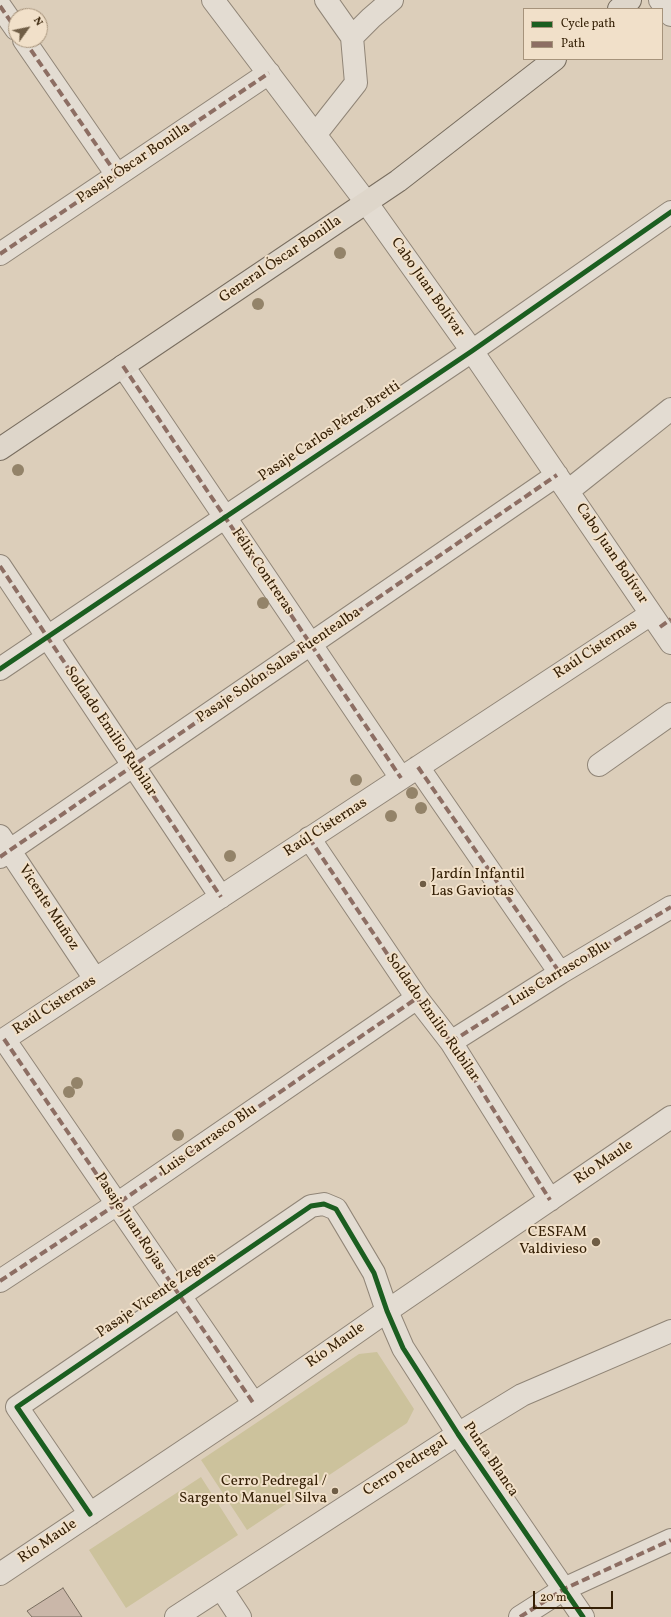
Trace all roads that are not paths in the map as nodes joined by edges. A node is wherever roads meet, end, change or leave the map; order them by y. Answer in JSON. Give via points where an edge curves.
{"nodes":[{"id":1,"x":213,"y":0,"type":"edge"},
{"id":2,"x":326,"y":0,"type":"edge"},
{"id":3,"x":392,"y":0,"type":"edge"},
{"id":4,"x":630,"y":0,"type":"edge"},
{"id":5,"x":660,"y":0,"type":"edge"},
{"id":6,"x":0,"y":6,"type":"edge"},
{"id":7,"x":620,"y":8,"type":"edge"},
{"id":8,"x":671,"y":15,"type":"edge"},
{"id":9,"x":8,"y":18,"type":"edge"},
{"id":10,"x":352,"y":37,"type":"junction"},
{"id":11,"x":30,"y":48,"type":"edge"},
{"id":12,"x":553,"y":60,"type":"edge"},
{"id":13,"x":269,"y":73,"type":"junction"},
{"id":14,"x":315,"y":136,"type":"junction"},
{"id":15,"x":117,"y":175,"type":"junction"},
{"id":16,"x":366,"y":202,"type":"junction"},
{"id":17,"x":671,"y":212,"type":"edge"},
{"id":18,"x":0,"y":254,"type":"edge"},
{"id":19,"x":472,"y":351,"type":"junction"},
{"id":20,"x":123,"y":366,"type":"junction"},
{"id":21,"x":671,"y":409,"type":"edge"},
{"id":22,"x":0,"y":449,"type":"edge"},
{"id":23,"x":562,"y":483,"type":"junction"},
{"id":24,"x":225,"y":518,"type":"junction"},
{"id":25,"x":0,"y":566,"type":"edge"},
{"id":26,"x":663,"y":626,"type":"edge"},
{"id":27,"x":47,"y":637,"type":"junction"},
{"id":28,"x":310,"y":644,"type":"junction"},
{"id":29,"x":0,"y":669,"type":"edge"},
{"id":30,"x":671,"y":714,"type":"edge"},
{"id":31,"x":599,"y":764,"type":"dead end"},
{"id":32,"x":133,"y":766,"type":"junction"},
{"id":33,"x":410,"y":772,"type":"junction"},
{"id":34,"x":309,"y":838,"type":"junction"},
{"id":35,"x":3,"y":848,"type":"edge"},
{"id":36,"x":221,"y":897,"type":"junction"},
{"id":37,"x":671,"y":907,"type":"edge"},
{"id":38,"x":560,"y":973,"type":"junction"},
{"id":39,"x":95,"y":980,"type":"junction"},
{"id":40,"x":417,"y":998,"type":"junction"},
{"id":41,"x":2,"y":1040,"type":"edge"},
{"id":42,"x":451,"y":1042,"type":"junction"},
{"id":43,"x":667,"y":1128,"type":"edge"},
{"id":44,"x":550,"y":1200,"type":"junction"},
{"id":45,"x":117,"y":1204,"type":"junction"},
{"id":46,"x":311,"y":1206,"type":"joint"},
{"id":47,"x":0,"y":1281,"type":"edge"},
{"id":48,"x":179,"y":1296,"type":"junction"},
{"id":49,"x":387,"y":1311,"type":"junction"},
{"id":50,"x":671,"y":1331,"type":"edge"},
{"id":51,"x":254,"y":1404,"type":"junction"},
{"id":52,"x":458,"y":1434,"type":"junction"},
{"id":53,"x":90,"y":1514,"type":"junction"},
{"id":54,"x":671,"y":1540,"type":"edge"},
{"id":55,"x":0,"y":1574,"type":"edge"},
{"id":56,"x":221,"y":1588,"type":"junction"},
{"id":57,"x":564,"y":1589,"type":"junction"},
{"id":58,"x":176,"y":1617,"type":"edge"},
{"id":59,"x":240,"y":1617,"type":"edge"},
{"id":60,"x":520,"y":1617,"type":"edge"},
{"id":61,"x":583,"y":1617,"type":"edge"}],
"edges":[{"from":1,"to":13,"type":"street","name":"Cabo Juan Bolívar"},
{"from":2,"to":10,"type":"street"},
{"from":3,"to":10,"type":"street"},
{"from":4,"to":7,"type":"main road"},
{"from":5,"to":8,"type":"street"},
{"from":6,"to":9,"type":"street"},
{"from":10,"to":14,"type":"street","via":[[356,83]]},
{"from":11,"to":15,"type":"street"},
{"from":12,"to":16,"type":"main road","name":"General Óscar Bonilla"},
{"from":13,"to":14,"type":"street","name":"Cabo Juan Bolívar"},
{"from":13,"to":15,"type":"street","name":"Pasaje Óscar Bonilla"},
{"from":14,"to":16,"type":"street","name":"Cabo Juan Bolívar"},
{"from":15,"to":18,"type":"street","name":"Pasaje Óscar Bonilla"},
{"from":16,"to":19,"type":"street","name":"Cabo Juan Bolívar"},
{"from":16,"to":20,"type":"main road","name":"General Óscar Bonilla"},
{"from":17,"to":19,"type":"street","name":"Pasaje Carlos Pérez Bretti"},
{"from":19,"to":23,"type":"street","name":"Cabo Juan Bolívar"},
{"from":19,"to":24,"type":"street","name":"Pasaje Carlos Pérez Bretti"},
{"from":20,"to":22,"type":"main road","name":"General Óscar Bonilla"},
{"from":20,"to":24,"type":"street","name":"Félix Contreras"},
{"from":21,"to":23,"type":"street","name":"Pasaje Solón Salas Fuentealba"},
{"from":23,"to":26,"type":"street","name":"Cabo Juan Bolívar"},
{"from":23,"to":28,"type":"street","name":"Pasaje Solón Salas Fuentealba"},
{"from":24,"to":27,"type":"street","name":"Pasaje Carlos Pérez Bretti"},
{"from":24,"to":28,"type":"street","name":"Félix Contreras"},
{"from":25,"to":27,"type":"street","name":"Soldado Emilio Rubilar"},
{"from":26,"to":33,"type":"street","name":"Raúl Cisternas"},
{"from":27,"to":29,"type":"street","name":"Pasaje Carlos Pérez Bretti"},
{"from":27,"to":32,"type":"street","name":"Soldado Emilio Rubilar"},
{"from":28,"to":32,"type":"street","name":"Pasaje Solón Salas Fuentealba"},
{"from":28,"to":33,"type":"street","name":"Félix Contreras"},
{"from":30,"to":31,"type":"street"},
{"from":32,"to":35,"type":"street","name":"Pasaje Solón Salas Fuentealba"},
{"from":32,"to":36,"type":"street","name":"Soldado Emilio Rubilar"},
{"from":33,"to":34,"type":"street","name":"Raúl Cisternas"},
{"from":33,"to":38,"type":"street","name":"Félix Contreras"},
{"from":34,"to":36,"type":"street","name":"Raúl Cisternas"},
{"from":34,"to":40,"type":"street","name":"Soldado Emilio Rubilar"},
{"from":35,"to":39,"type":"street","name":"Vicente Muñoz"},
{"from":36,"to":39,"type":"street","name":"Raúl Cisternas"},
{"from":37,"to":38,"type":"street","name":"Luis Carrasco Blu"},
{"from":38,"to":42,"type":"street","name":"Luis Carrasco Blu"},
{"from":39,"to":41,"type":"street","name":"Raúl Cisternas"},
{"from":40,"to":42,"type":"street","name":"Soldado Emilio Rubilar"},
{"from":40,"to":45,"type":"street","name":"Luis Carrasco Blu"},
{"from":41,"to":45,"type":"street","name":"Pasaje Juan Rojas"},
{"from":42,"to":44,"type":"street","name":"Soldado Emilio Rubilar"},
{"from":43,"to":44,"type":"street","name":"Río Maule"},
{"from":44,"to":49,"type":"street","name":"Río Maule"},
{"from":45,"to":47,"type":"street","name":"Luis Carrasco Blu"},
{"from":45,"to":48,"type":"street","name":"Pasaje Juan Rojas"},
{"from":46,"to":48,"type":"street","name":"Pasaje Vicente Zegers"},
{"from":46,"to":49,"type":"street","name":"Punta Blanca","via":[[324,1204],[336,1209],[374,1273]]},
{"from":48,"to":51,"type":"street","name":"Pasaje Juan Rojas"},
{"from":48,"to":53,"type":"street","name":"Pasaje Vicente Zegers","via":[[17,1407]]},
{"from":49,"to":51,"type":"street","name":"Río Maule"},
{"from":49,"to":52,"type":"street","name":"Punta Blanca","via":[[403,1348]]},
{"from":50,"to":52,"type":"street","name":"Cerro Pedregal","via":[[522,1395]]},
{"from":51,"to":53,"type":"street","name":"Río Maule"},
{"from":52,"to":56,"type":"street","name":"Cerro Pedregal"},
{"from":52,"to":57,"type":"street","name":"Punta Blanca"},
{"from":53,"to":55,"type":"street","name":"Río Maule"},
{"from":54,"to":57,"type":"street"},
{"from":56,"to":58,"type":"street","name":"Cerro Pedregal"},
{"from":56,"to":59,"type":"street"},
{"from":57,"to":60,"type":"street"},
{"from":57,"to":61,"type":"street","name":"Punta Blanca"}]}
